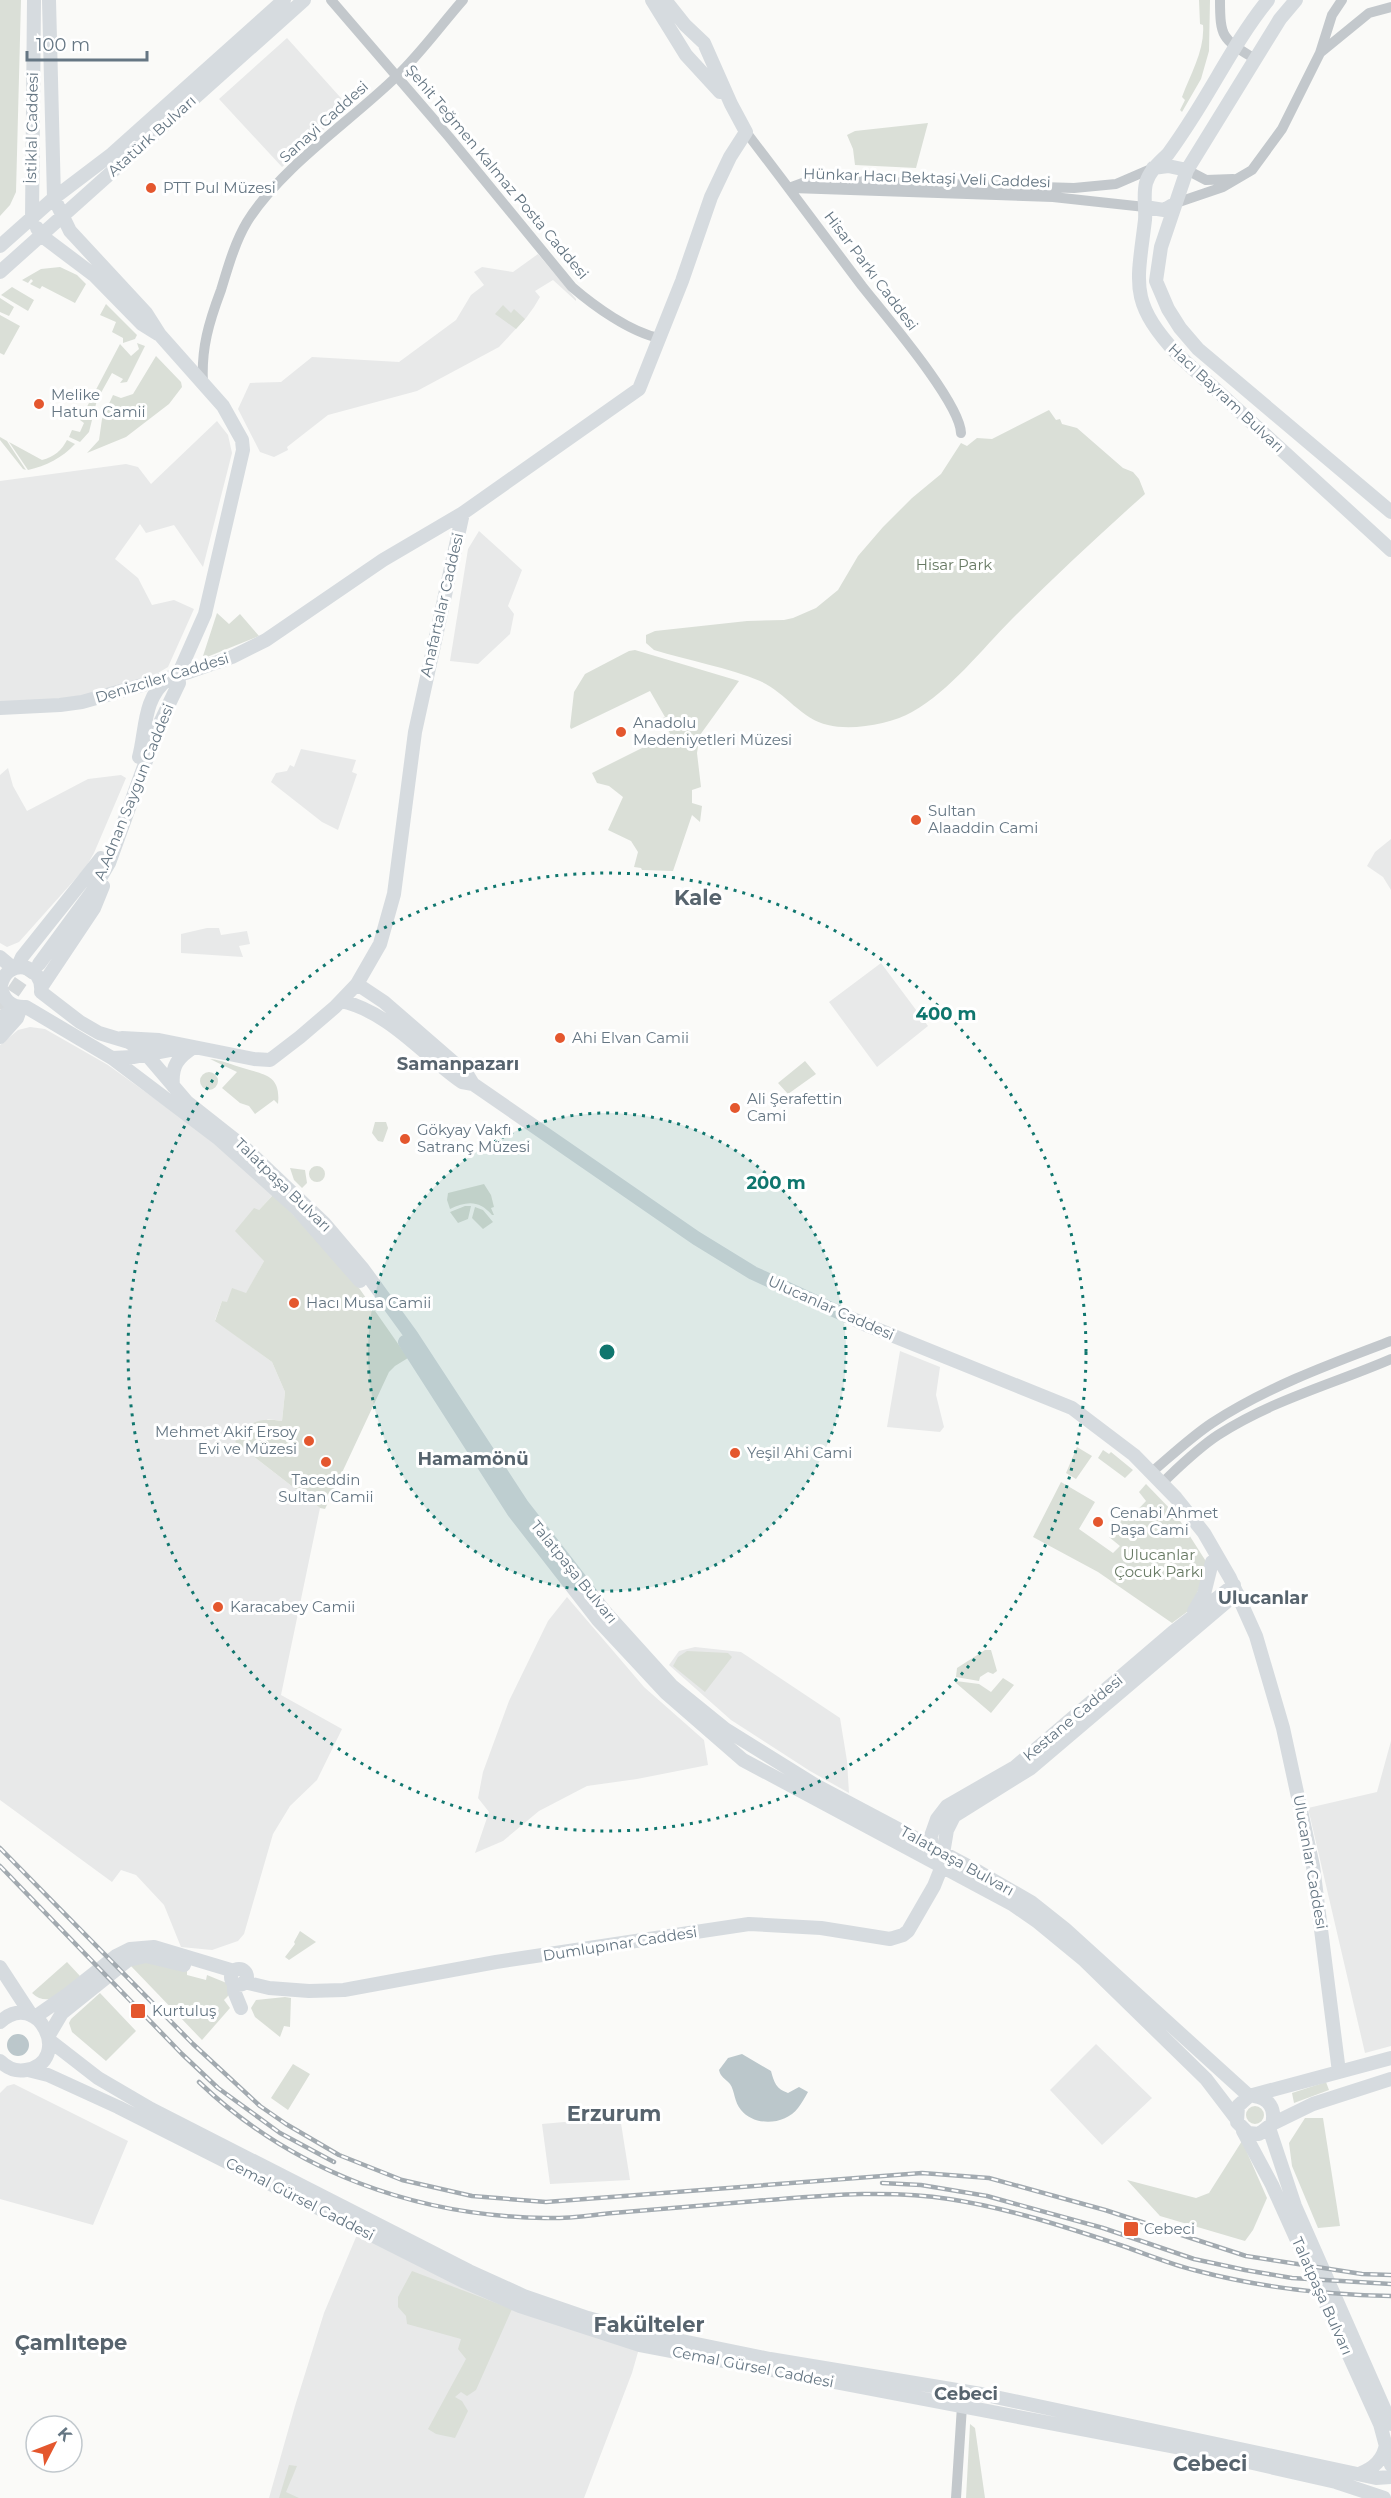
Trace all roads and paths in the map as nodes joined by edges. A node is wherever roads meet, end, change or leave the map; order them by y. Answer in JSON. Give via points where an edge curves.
{"nodes":[{"id":1,"x":34,"y":0,"type":"edge"},
{"id":2,"x":49,"y":0,"type":"edge"},
{"id":3,"x":284,"y":0,"type":"edge"},
{"id":4,"x":304,"y":0,"type":"edge"},
{"id":5,"x":331,"y":0,"type":"edge"},
{"id":6,"x":463,"y":0,"type":"edge"},
{"id":7,"x":651,"y":0,"type":"edge"},
{"id":8,"x":665,"y":0,"type":"edge"},
{"id":9,"x":1220,"y":0,"type":"edge"},
{"id":10,"x":1268,"y":0,"type":"edge"},
{"id":11,"x":1296,"y":0,"type":"edge"},
{"id":12,"x":1342,"y":0,"type":"edge"},
{"id":13,"x":1391,"y":7,"type":"edge"},
{"id":14,"x":694,"y":33,"type":"junction"},
{"id":15,"x":680,"y":45,"type":"junction"},
{"id":16,"x":705,"y":46,"type":"junction"},
{"id":17,"x":1236,"y":46,"type":"junction"},
{"id":18,"x":1320,"y":53,"type":"junction"},
{"id":19,"x":1255,"y":59,"type":"junction"},
{"id":20,"x":691,"y":61,"type":"junction"},
{"id":21,"x":398,"y":76,"type":"junction"},
{"id":22,"x":730,"y":104,"type":"junction"},
{"id":23,"x":746,"y":132,"type":"junction"},
{"id":24,"x":1153,"y":168,"type":"junction"},
{"id":25,"x":1187,"y":170,"type":"junction"},
{"id":26,"x":1240,"y":178,"type":"junction"},
{"id":27,"x":789,"y":188,"type":"junction"},
{"id":28,"x":54,"y":198,"type":"junction"},
{"id":29,"x":1176,"y":202,"type":"junction"},
{"id":30,"x":1145,"y":207,"type":"junction"},
{"id":31,"x":62,"y":218,"type":"junction"},
{"id":32,"x":32,"y":219,"type":"junction"},
{"id":33,"x":42,"y":236,"type":"junction"},
{"id":34,"x":0,"y":246,"type":"edge"},
{"id":35,"x":0,"y":272,"type":"edge"},
{"id":36,"x":160,"y":335,"type":"junction"},
{"id":37,"x":658,"y":338,"type":"junction"},
{"id":38,"x":203,"y":383,"type":"junction"},
{"id":39,"x":961,"y":433,"type":"dead end"},
{"id":40,"x":1391,"y":512,"type":"edge"},
{"id":41,"x":463,"y":513,"type":"junction"},
{"id":42,"x":442,"y":524,"type":"junction"},
{"id":43,"x":455,"y":541,"type":"junction"},
{"id":44,"x":1391,"y":550,"type":"edge"},
{"id":45,"x":178,"y":675,"type":"junction"},
{"id":46,"x":126,"y":690,"type":"junction"},
{"id":47,"x":150,"y":701,"type":"junction"},
{"id":48,"x":0,"y":708,"type":"edge"},
{"id":49,"x":160,"y":721,"type":"junction"},
{"id":50,"x":105,"y":861,"type":"junction"},
{"id":51,"x":0,"y":957,"type":"edge"},
{"id":52,"x":37,"y":962,"type":"tunnel mouth"},
{"id":53,"x":15,"y":967,"type":"junction"},
{"id":54,"x":357,"y":984,"type":"junction"},
{"id":55,"x":0,"y":987,"type":"edge"},
{"id":56,"x":41,"y":989,"type":"junction"},
{"id":57,"x":341,"y":1001,"type":"junction"},
{"id":58,"x":24,"y":1007,"type":"junction"},
{"id":59,"x":0,"y":1037,"type":"edge"},
{"id":60,"x":118,"y":1038,"type":"junction"},
{"id":61,"x":194,"y":1047,"type":"junction"},
{"id":62,"x":146,"y":1054,"type":"junction"},
{"id":63,"x":112,"y":1058,"type":"junction"},
{"id":64,"x":473,"y":1084,"type":"junction"},
{"id":65,"x":172,"y":1086,"type":"junction"},
{"id":66,"x":1391,"y":1341,"type":"edge"},
{"id":67,"x":1391,"y":1359,"type":"edge"},
{"id":68,"x":1152,"y":1472,"type":"junction"},
{"id":69,"x":1162,"y":1483,"type":"junction"},
{"id":70,"x":1191,"y":1517,"type":"junction"},
{"id":71,"x":1212,"y":1562,"type":"junction"},
{"id":72,"x":1231,"y":1592,"type":"junction"},
{"id":73,"x":1188,"y":1620,"type":"junction"},
{"id":74,"x":936,"y":1856,"type":"junction"},
{"id":75,"x":220,"y":1953,"type":"dead end"},
{"id":76,"x":208,"y":1963,"type":"junction"},
{"id":77,"x":0,"y":1967,"type":"edge"},
{"id":78,"x":239,"y":1979,"type":"junction"},
{"id":79,"x":33,"y":2016,"type":"junction"},
{"id":80,"x":0,"y":2022,"type":"edge"},
{"id":81,"x":49,"y":2038,"type":"junction"},
{"id":82,"x":1391,"y":2058,"type":"edge"},
{"id":83,"x":1,"y":2063,"type":"edge"},
{"id":84,"x":28,"y":2070,"type":"junction"},
{"id":85,"x":1339,"y":2072,"type":"junction"},
{"id":86,"x":1391,"y":2079,"type":"edge"},
{"id":87,"x":1252,"y":2096,"type":"junction"},
{"id":88,"x":1235,"y":2117,"type":"junction"},
{"id":89,"x":1270,"y":2126,"type":"junction"},
{"id":90,"x":1243,"y":2131,"type":"junction"},
{"id":91,"x":1305,"y":2241,"type":"junction"},
{"id":92,"x":1335,"y":2312,"type":"junction"},
{"id":93,"x":963,"y":2391,"type":"junction"},
{"id":94,"x":963,"y":2406,"type":"junction"},
{"id":95,"x":1391,"y":2424,"type":"edge"},
{"id":96,"x":1386,"y":2442,"type":"junction"},
{"id":97,"x":1391,"y":2465,"type":"edge"},
{"id":98,"x":1359,"y":2474,"type":"junction"},
{"id":99,"x":1391,"y":2477,"type":"edge"},
{"id":100,"x":956,"y":2498,"type":"edge"},
{"id":101,"x":1384,"y":2498,"type":"edge"}],
"edges":[{"from":1,"to":32,"type":"main road","name":"İstiklal Caddesi"},
{"from":2,"to":28,"type":"main road","name":"İstiklal Caddesi"},
{"from":3,"to":28,"type":"main road","name":"Atatürk Bulvarı","via":[[112,154]]},
{"from":4,"to":31,"type":"main road","name":"Atatürk Bulvarı"},
{"from":5,"to":21,"type":"street","name":"Şehit Teğmen Kalmaz Posta Caddesi"},
{"from":6,"to":21,"type":"street","name":"Sanayi Caddesi"},
{"from":7,"to":15,"type":"main road"},
{"from":8,"to":14,"type":"main road"},
{"from":9,"to":17,"type":"street","via":[[1222,33]]},
{"from":10,"to":17,"type":"main road","name":"Hacı Bayram Bulvarı"},
{"from":11,"to":19,"type":"main road","name":"Hacı Bayram Bulvarı"},
{"from":12,"to":18,"type":"street","via":[[1332,15]]},
{"from":13,"to":18,"type":"street","via":[[1369,13]]},
{"from":14,"to":15,"type":"main road"},
{"from":14,"to":16,"type":"main road"},
{"from":15,"to":20,"type":"main road"},
{"from":16,"to":20,"type":"main road"},
{"from":16,"to":22,"type":"main road"},
{"from":17,"to":19,"type":"street"},
{"from":17,"to":24,"type":"main road","name":"Hacı Bayram Bulvarı","via":[[1191,120]]},
{"from":18,"to":26,"type":"street","via":[[1282,129],[1252,170]]},
{"from":19,"to":25,"type":"main road","name":"Hacı Bayram Bulvarı"},
{"from":20,"to":22,"type":"main road"},
{"from":21,"to":37,"type":"street","name":"Şehit Teğmen Kalmaz Posta Caddesi","via":[[572,287],[607,313]]},
{"from":21,"to":38,"type":"street","name":"Sanayi Caddesi","via":[[282,180],[247,222],[210,320],[202,354]]},
{"from":22,"to":23,"type":"main road"},
{"from":23,"to":27,"type":"street","name":"Hisar Parkı Caddesi"},
{"from":23,"to":37,"type":"main road","name":"Anafartalar Caddesi","via":[[715,189]]},
{"from":24,"to":25,"type":"main road"},
{"from":24,"to":27,"type":"street","name":"Hünkar Hacı Bektaşi Veli Caddesi","via":[[1116,183],[1078,188],[824,180]]},
{"from":24,"to":30,"type":"main road","name":"Hacı Bayram Bulvarı","via":[[1146,182]]},
{"from":25,"to":26,"type":"street","via":[[1206,180]]},
{"from":25,"to":29,"type":"main road","name":"Hacı Bayram Bulvarı"},
{"from":26,"to":29,"type":"street"},
{"from":27,"to":30,"type":"street","name":"Hünkar Hacı Bektaşi Veli Caddesi","via":[[1053,197]]},
{"from":27,"to":39,"type":"street","name":"Hisar Parkı Caddesi","via":[[946,398]]},
{"from":28,"to":31,"type":"main road","name":"A.Adnan Saygun Caddesi"},
{"from":28,"to":32,"type":"main road","name":"Atatürk Bulvarı"},
{"from":29,"to":30,"type":"main road","via":[[1164,210]]},
{"from":29,"to":40,"type":"main road","name":"Hacı Bayram Bulvarı","via":[[1161,247],[1156,281],[1180,328],[1198,349]]},
{"from":30,"to":44,"type":"main road","name":"Hacı Bayram Bulvarı","via":[[1138,285],[1145,312],[1156,331]]},
{"from":31,"to":33,"type":"main road","name":"Atatürk Bulvarı"},
{"from":31,"to":36,"type":"main road","name":"A.Adnan Saygun Caddesi","via":[[146,313]]},
{"from":32,"to":33,"type":"main road"},
{"from":32,"to":34,"type":"main road","name":"Atatürk Bulvarı"},
{"from":33,"to":35,"type":"main road","name":"Atatürk Bulvarı"},
{"from":33,"to":36,"type":"main road","name":"A.Adnan Saygun Caddesi","via":[[94,276],[142,324]]},
{"from":36,"to":38,"type":"main road","name":"A.Adnan Saygun Caddesi"},
{"from":37,"to":41,"type":"main road","name":"Anafartalar Caddesi","via":[[639,388]]},
{"from":38,"to":45,"type":"main road","name":"A.Adnan Saygun Caddesi","via":[[230,416],[243,450],[205,613]]},
{"from":41,"to":42,"type":"main road","name":"Denizciler Caddesi"},
{"from":41,"to":43,"type":"main road","name":"Anafartalar Caddesi"},
{"from":42,"to":43,"type":"main road","via":[[450,529]]},
{"from":42,"to":45,"type":"main road","name":"Denizciler Caddesi","via":[[266,640],[232,657]]},
{"from":43,"to":54,"type":"main road","name":"Anafartalar Caddesi","via":[[415,732],[393,900],[380,944]]},
{"from":45,"to":46,"type":"main road","name":"Denizciler Caddesi"},
{"from":45,"to":47,"type":"main road","name":"A.Adnan Saygun Caddesi","via":[[162,684]]},
{"from":45,"to":49,"type":"main road","name":"A.Adnan Saygun Caddesi","via":[[179,683]]},
{"from":46,"to":47,"type":"main road"},
{"from":46,"to":48,"type":"main road","name":"Denizciler Caddesi","via":[[60,705]]},
{"from":47,"to":49,"type":"main road","via":[[158,710]]},
{"from":47,"to":50,"type":"main road","name":"A.Adnan Saygun Caddesi","via":[[143,741]]},
{"from":49,"to":50,"type":"main road","name":"A.Adnan Saygun Caddesi"},
{"from":50,"to":52,"type":"main road","name":"A.Adnan Saygun Caddesi"},
{"from":50,"to":53,"type":"main road"},
{"from":50,"to":56,"type":"main road","via":[[104,884],[94,908]]},
{"from":51,"to":53,"type":"main road","name":"Talatpaşa Bulvarı"},
{"from":53,"to":55,"type":"main road","via":[[4,975]]},
{"from":53,"to":56,"type":"main road","name":"Talatpaşa Bulvarı","via":[[34,971]]},
{"from":54,"to":57,"type":"main road","name":"Anafartalar Caddesi"},
{"from":54,"to":64,"type":"main road","via":[[384,1002],[467,1074]]},
{"from":55,"to":58,"type":"main road","name":"Talatpaşa Bulvarı","via":[[8,1002]]},
{"from":56,"to":58,"type":"main road","via":[[36,1001]]},
{"from":56,"to":60,"type":"main road","name":"Talatpaşa Bulvarı","via":[[80,1022]]},
{"from":57,"to":61,"type":"main road","name":"Anafartalar Caddesi","via":[[270,1060]]},
{"from":57,"to":64,"type":"main road","via":[[376,1015],[459,1079]]},
{"from":58,"to":59,"type":"main road"},
{"from":58,"to":63,"type":"main road","name":"Talatpaşa Bulvarı"},
{"from":60,"to":61,"type":"main road","name":"Anafartalar Caddesi"},
{"from":60,"to":62,"type":"main road","name":"Talatpaşa Bulvarı"},
{"from":61,"to":62,"type":"main road"},
{"from":61,"to":65,"type":"main road","via":[[178,1058]]},
{"from":62,"to":63,"type":"main road"},
{"from":62,"to":65,"type":"main road","name":"Talatpaşa Bulvarı"},
{"from":63,"to":74,"type":"main road","name":"Talatpaşa Bulvarı","via":[[240,1156],[333,1248],[404,1341],[514,1512],[598,1620],[659,1687],[743,1760]]},
{"from":64,"to":68,"type":"main road","name":"Ulucanlar Caddesi","via":[[753,1273],[864,1324],[1065,1404]]},
{"from":65,"to":74,"type":"main road","name":"Talatpaşa Bulvarı","via":[[284,1183],[341,1242],[411,1335],[522,1505],[599,1604],[672,1686],[743,1741]]},
{"from":66,"to":68,"type":"street","via":[[1238,1407],[1198,1433]]},
{"from":67,"to":69,"type":"street","via":[[1260,1411],[1217,1436]]},
{"from":68,"to":69,"type":"main road","name":"Ulucanlar Caddesi"},
{"from":69,"to":70,"type":"main road","name":"Ulucanlar Caddesi"},
{"from":70,"to":71,"type":"main road","name":"Ulucanlar Caddesi"},
{"from":70,"to":72,"type":"main road","name":"Ulucanlar Caddesi","via":[[1216,1553]]},
{"from":71,"to":72,"type":"main road","name":"Ulucanlar Caddesi"},
{"from":71,"to":73,"type":"main road","via":[[1204,1594]]},
{"from":72,"to":73,"type":"main road","name":"Kestane Caddesi"},
{"from":72,"to":74,"type":"main road","name":"Kestane Caddesi","via":[[1031,1768],[960,1810]]},
{"from":72,"to":85,"type":"main road","name":"Ulucanlar Caddesi","via":[[1253,1626],[1283,1728],[1313,1866]]},
{"from":73,"to":74,"type":"main road","name":"Kestane Caddesi","via":[[1015,1767],[947,1806],[931,1836]]},
{"from":74,"to":78,"type":"main road","name":"Dumlupınar Caddesi","via":[[934,1886],[908,1931],[890,1939],[821,1928],[758,1924],[496,1962],[344,1990],[309,1991]]},
{"from":74,"to":87,"type":"main road","name":"Talatpaşa Bulvarı","via":[[1016,1893],[1046,1913]]},
{"from":74,"to":88,"type":"main road","name":"Talatpaşa Bulvarı","via":[[1062,1941],[1206,2079]]},
{"from":75,"to":76,"type":"main road","via":[[217,1960]]},
{"from":76,"to":78,"type":"main road","name":"Dumlupınar Caddesi"},
{"from":76,"to":79,"type":"main road","name":"Dumlupınar Caddesi","via":[[154,1947],[130,1949]]},
{"from":77,"to":79,"type":"main road","name":"Cemal Gürsel Caddesi"},
{"from":78,"to":81,"type":"main road","via":[[139,1956],[69,2006],[57,2018]]},
{"from":79,"to":80,"type":"main road","via":[[14,2014]]},
{"from":79,"to":81,"type":"main road","name":"Cemal Gürsel Caddesi","via":[[43,2024]]},
{"from":81,"to":84,"type":"main road","via":[[45,2057]]},
{"from":81,"to":93,"type":"main road","name":"Cemal Gürsel Caddesi","via":[[126,2096],[524,2296],[643,2333]]},
{"from":82,"to":85,"type":"main road"},
{"from":83,"to":84,"type":"main road","name":"Cemal Gürsel Caddesi","via":[[15,2070]]},
{"from":84,"to":94,"type":"main road","name":"Cemal Gürsel Caddesi","via":[[118,2107],[520,2306],[640,2345]]},
{"from":85,"to":87,"type":"main road"},
{"from":86,"to":89,"type":"main road","via":[[1312,2104]]},
{"from":87,"to":88,"type":"main road","via":[[1238,2106]]},
{"from":87,"to":89,"type":"main road","name":"Talatpaşa Bulvarı","via":[[1271,2106],[1274,2118]]},
{"from":88,"to":90,"type":"main road"},
{"from":89,"to":90,"type":"main road","via":[[1259,2134]]},
{"from":89,"to":91,"type":"main road","name":"Talatpaşa Bulvarı"},
{"from":90,"to":91,"type":"main road","name":"Talatpaşa Bulvarı"},
{"from":91,"to":92,"type":"main road","name":"Talatpaşa Bulvarı"},
{"from":92,"to":95,"type":"main road","name":"Talatpaşa Bulvarı"},
{"from":92,"to":96,"type":"main road","name":"Talatpaşa Bulvarı"},
{"from":93,"to":94,"type":"street"},
{"from":93,"to":98,"type":"main road","name":"Cemal Gürsel Caddesi"},
{"from":94,"to":100,"type":"street"},
{"from":94,"to":101,"type":"main road","name":"Cemal Gürsel Caddesi","via":[[1244,2461],[1344,2484]]},
{"from":96,"to":97,"type":"main road","name":"Talatpaşa Bulvarı"},
{"from":96,"to":98,"type":"main road","via":[[1380,2460]]},
{"from":98,"to":99,"type":"main road","name":"Cemal Gürsel Caddesi"}]}
